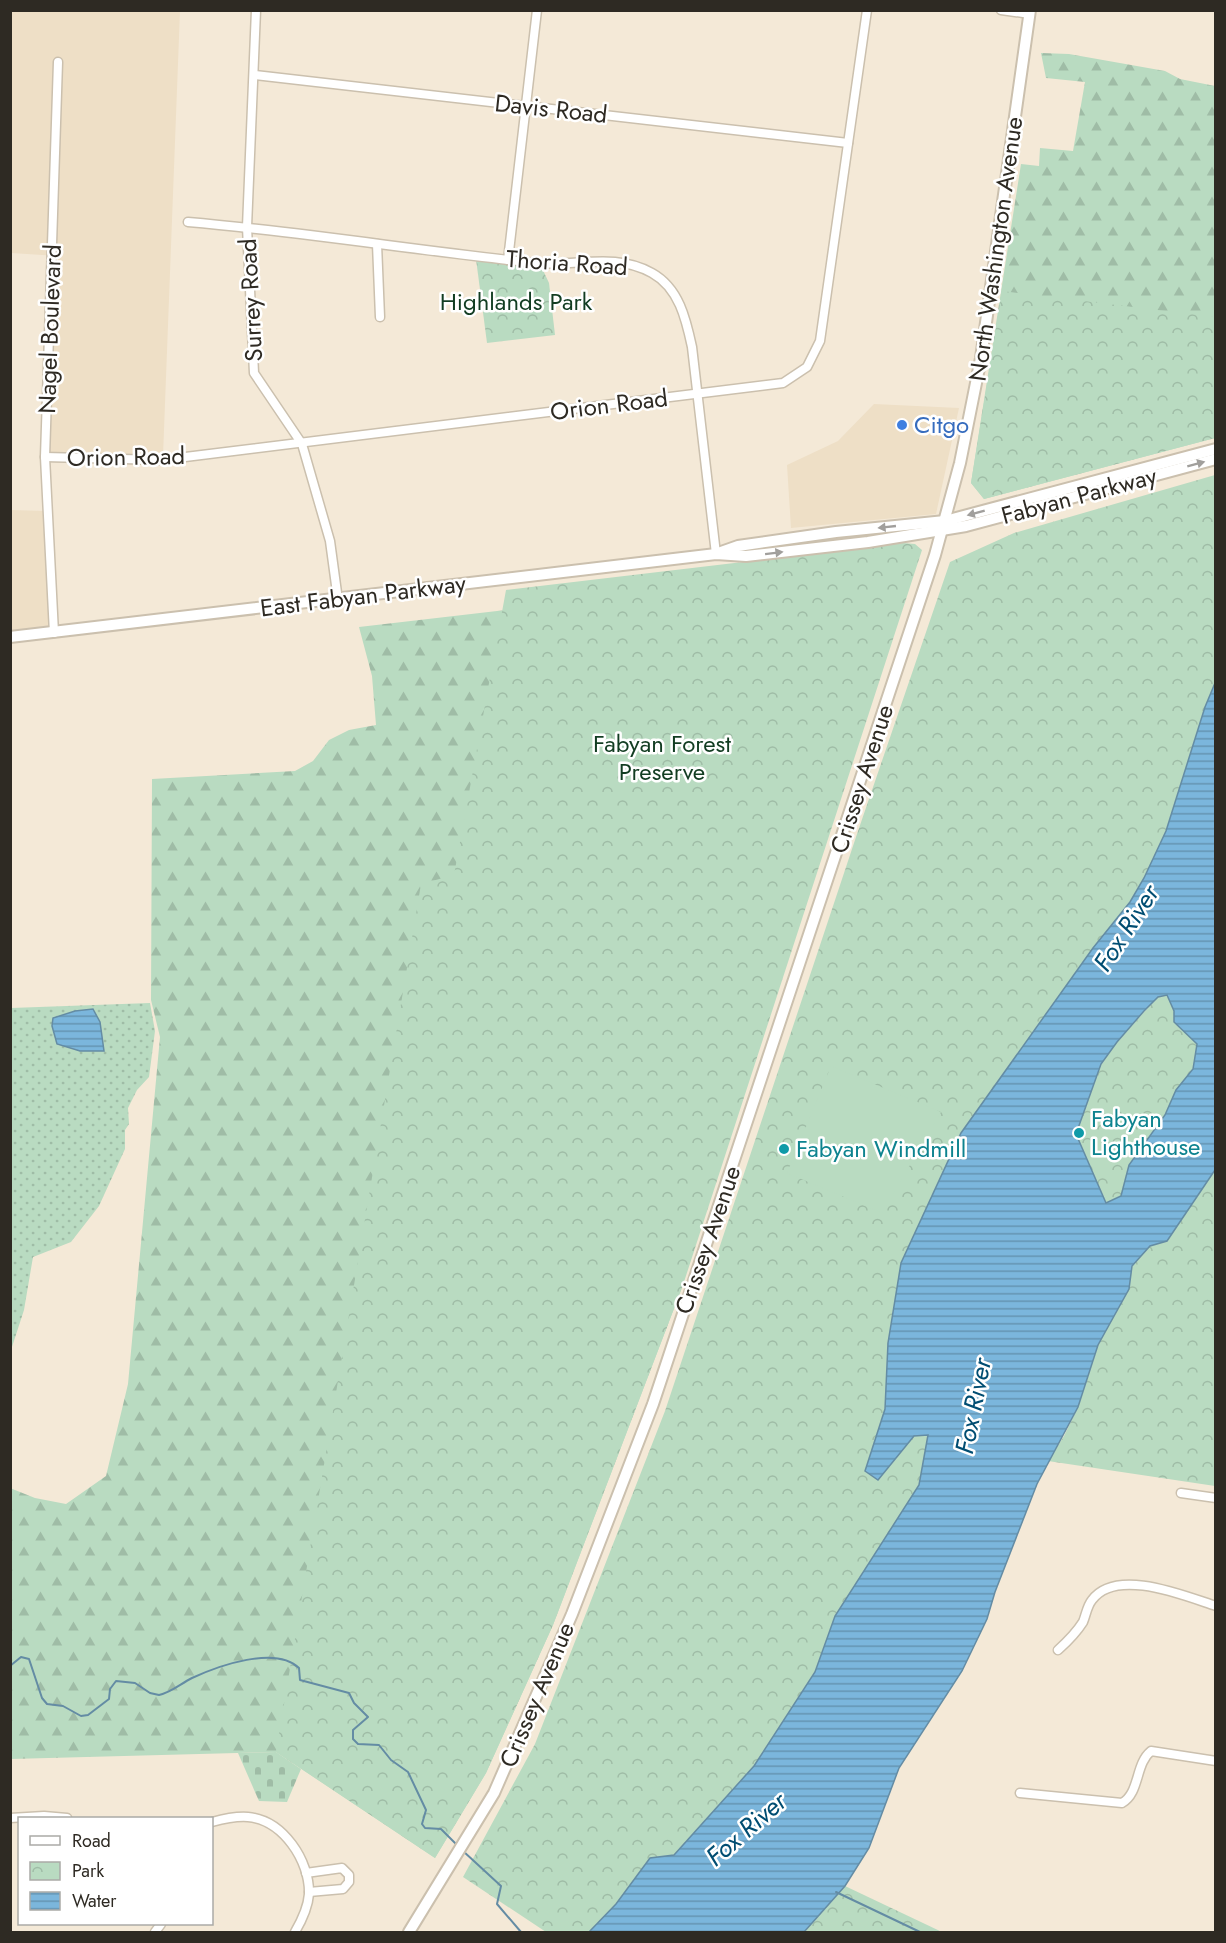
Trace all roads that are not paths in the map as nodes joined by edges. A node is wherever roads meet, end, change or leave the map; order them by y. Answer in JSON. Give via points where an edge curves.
{"nodes":[{"id":1,"x":256,"y":10,"type":"edge"},
{"id":2,"x":537,"y":10,"type":"edge"},
{"id":3,"x":867,"y":10,"type":"edge"},
{"id":4,"x":1001,"y":10,"type":"edge"},
{"id":5,"x":1030,"y":12,"type":"edge"},
{"id":6,"x":58,"y":62,"type":"dead end"},
{"id":7,"x":255,"y":75,"type":"junction"},
{"id":8,"x":526,"y":106,"type":"junction"},
{"id":9,"x":848,"y":142,"type":"junction"},
{"id":10,"x":188,"y":222,"type":"dead end"},
{"id":11,"x":247,"y":227,"type":"junction"},
{"id":12,"x":377,"y":244,"type":"junction"},
{"id":13,"x":508,"y":260,"type":"junction"},
{"id":14,"x":380,"y":317,"type":"dead end"},
{"id":15,"x":698,"y":394,"type":"junction"},
{"id":16,"x":302,"y":444,"type":"junction"},
{"id":17,"x":1215,"y":448,"type":"edge"},
{"id":18,"x":45,"y":457,"type":"junction"},
{"id":19,"x":1215,"y":459,"type":"edge"},
{"id":20,"x":1077,"y":492,"type":"junction"},
{"id":21,"x":944,"y":526,"type":"junction"},
{"id":22,"x":716,"y":554,"type":"junction"},
{"id":23,"x":338,"y":600,"type":"junction"},
{"id":24,"x":54,"y":633,"type":"junction"},
{"id":25,"x":10,"y":637,"type":"edge"},
{"id":26,"x":1181,"y":1493,"type":"dead end"},
{"id":27,"x":1215,"y":1498,"type":"edge"},
{"id":28,"x":1215,"y":1606,"type":"edge"},
{"id":29,"x":1058,"y":1650,"type":"dead end"},
{"id":30,"x":1215,"y":1761,"type":"edge"},
{"id":31,"x":1020,"y":1793,"type":"dead end"},
{"id":32,"x":213,"y":1822,"type":"edge"},
{"id":33,"x":306,"y":1873,"type":"junction"},
{"id":34,"x":309,"y":1893,"type":"junction"},
{"id":35,"x":295,"y":1932,"type":"edge"},
{"id":36,"x":409,"y":1932,"type":"edge"}],
"edges":[{"from":1,"to":7,"type":"street","name":"Surrey Road"},
{"from":2,"to":8,"type":"street"},
{"from":3,"to":9,"type":"street","name":"Orion Road"},
{"from":4,"to":5,"type":"street"},
{"from":5,"to":21,"type":"main road","name":"North Washington Avenue","via":[[981,358]]},
{"from":6,"to":18,"type":"street","name":"Nagel Boulevard"},
{"from":7,"to":8,"type":"street","name":"Davis Road"},
{"from":7,"to":11,"type":"street","name":"Surrey Road"},
{"from":8,"to":9,"type":"street","name":"Davis Road"},
{"from":8,"to":13,"type":"street"},
{"from":9,"to":15,"type":"street","name":"Orion Road","via":[[820,341],[807,367],[783,383]]},
{"from":10,"to":11,"type":"street","name":"Thoria Road"},
{"from":11,"to":12,"type":"street","name":"Thoria Road"},
{"from":11,"to":16,"type":"street","name":"Surrey Road","via":[[254,373]]},
{"from":12,"to":13,"type":"street","name":"Thoria Road"},
{"from":12,"to":14,"type":"street"},
{"from":13,"to":15,"type":"street","name":"Thoria Road","via":[[551,264],[618,261],[654,275],[675,295],[686,317]]},
{"from":15,"to":16,"type":"street","name":"Orion Road"},
{"from":15,"to":22,"type":"street","name":"Thoria Road"},
{"from":16,"to":18,"type":"street","name":"Orion Road","via":[[161,460]]},
{"from":16,"to":23,"type":"street","name":"Surrey Road","via":[[330,541]]},
{"from":17,"to":20,"type":"main road","name":"Fabyan Parkway"},
{"from":18,"to":24,"type":"street","name":"Nagel Boulevard"},
{"from":20,"to":19,"type":"main road","name":"Fabyan Parkway","one_way":true},
{"from":20,"to":21,"type":"main road","name":"Fabyan Parkway"},
{"from":21,"to":22,"type":"main road","name":"East Fabyan Parkway","via":[[738,546]]},
{"from":21,"to":36,"type":"main road","name":"Crissey Avenue","via":[[653,1404],[567,1624],[494,1793]]},
{"from":22,"to":23,"type":"main road","name":"East Fabyan Parkway"},
{"from":23,"to":24,"type":"main road","name":"East Fabyan Parkway"},
{"from":24,"to":25,"type":"main road","name":"East Fabyan Parkway"},
{"from":26,"to":27,"type":"street"},
{"from":28,"to":29,"type":"street","via":[[1185,1593],[1152,1587],[1102,1590],[1071,1639]]},
{"from":30,"to":31,"type":"street","via":[[1151,1751],[1130,1795],[1122,1803]]},
{"from":32,"to":33,"type":"street","via":[[250,1817],[275,1827],[295,1847]]},
{"from":33,"to":34,"type":"street"},
{"from":33,"to":34,"type":"street","via":[[342,1868],[348,1875],[349,1882],[343,1889]]},
{"from":34,"to":35,"type":"street","via":[[307,1909]]}]}
